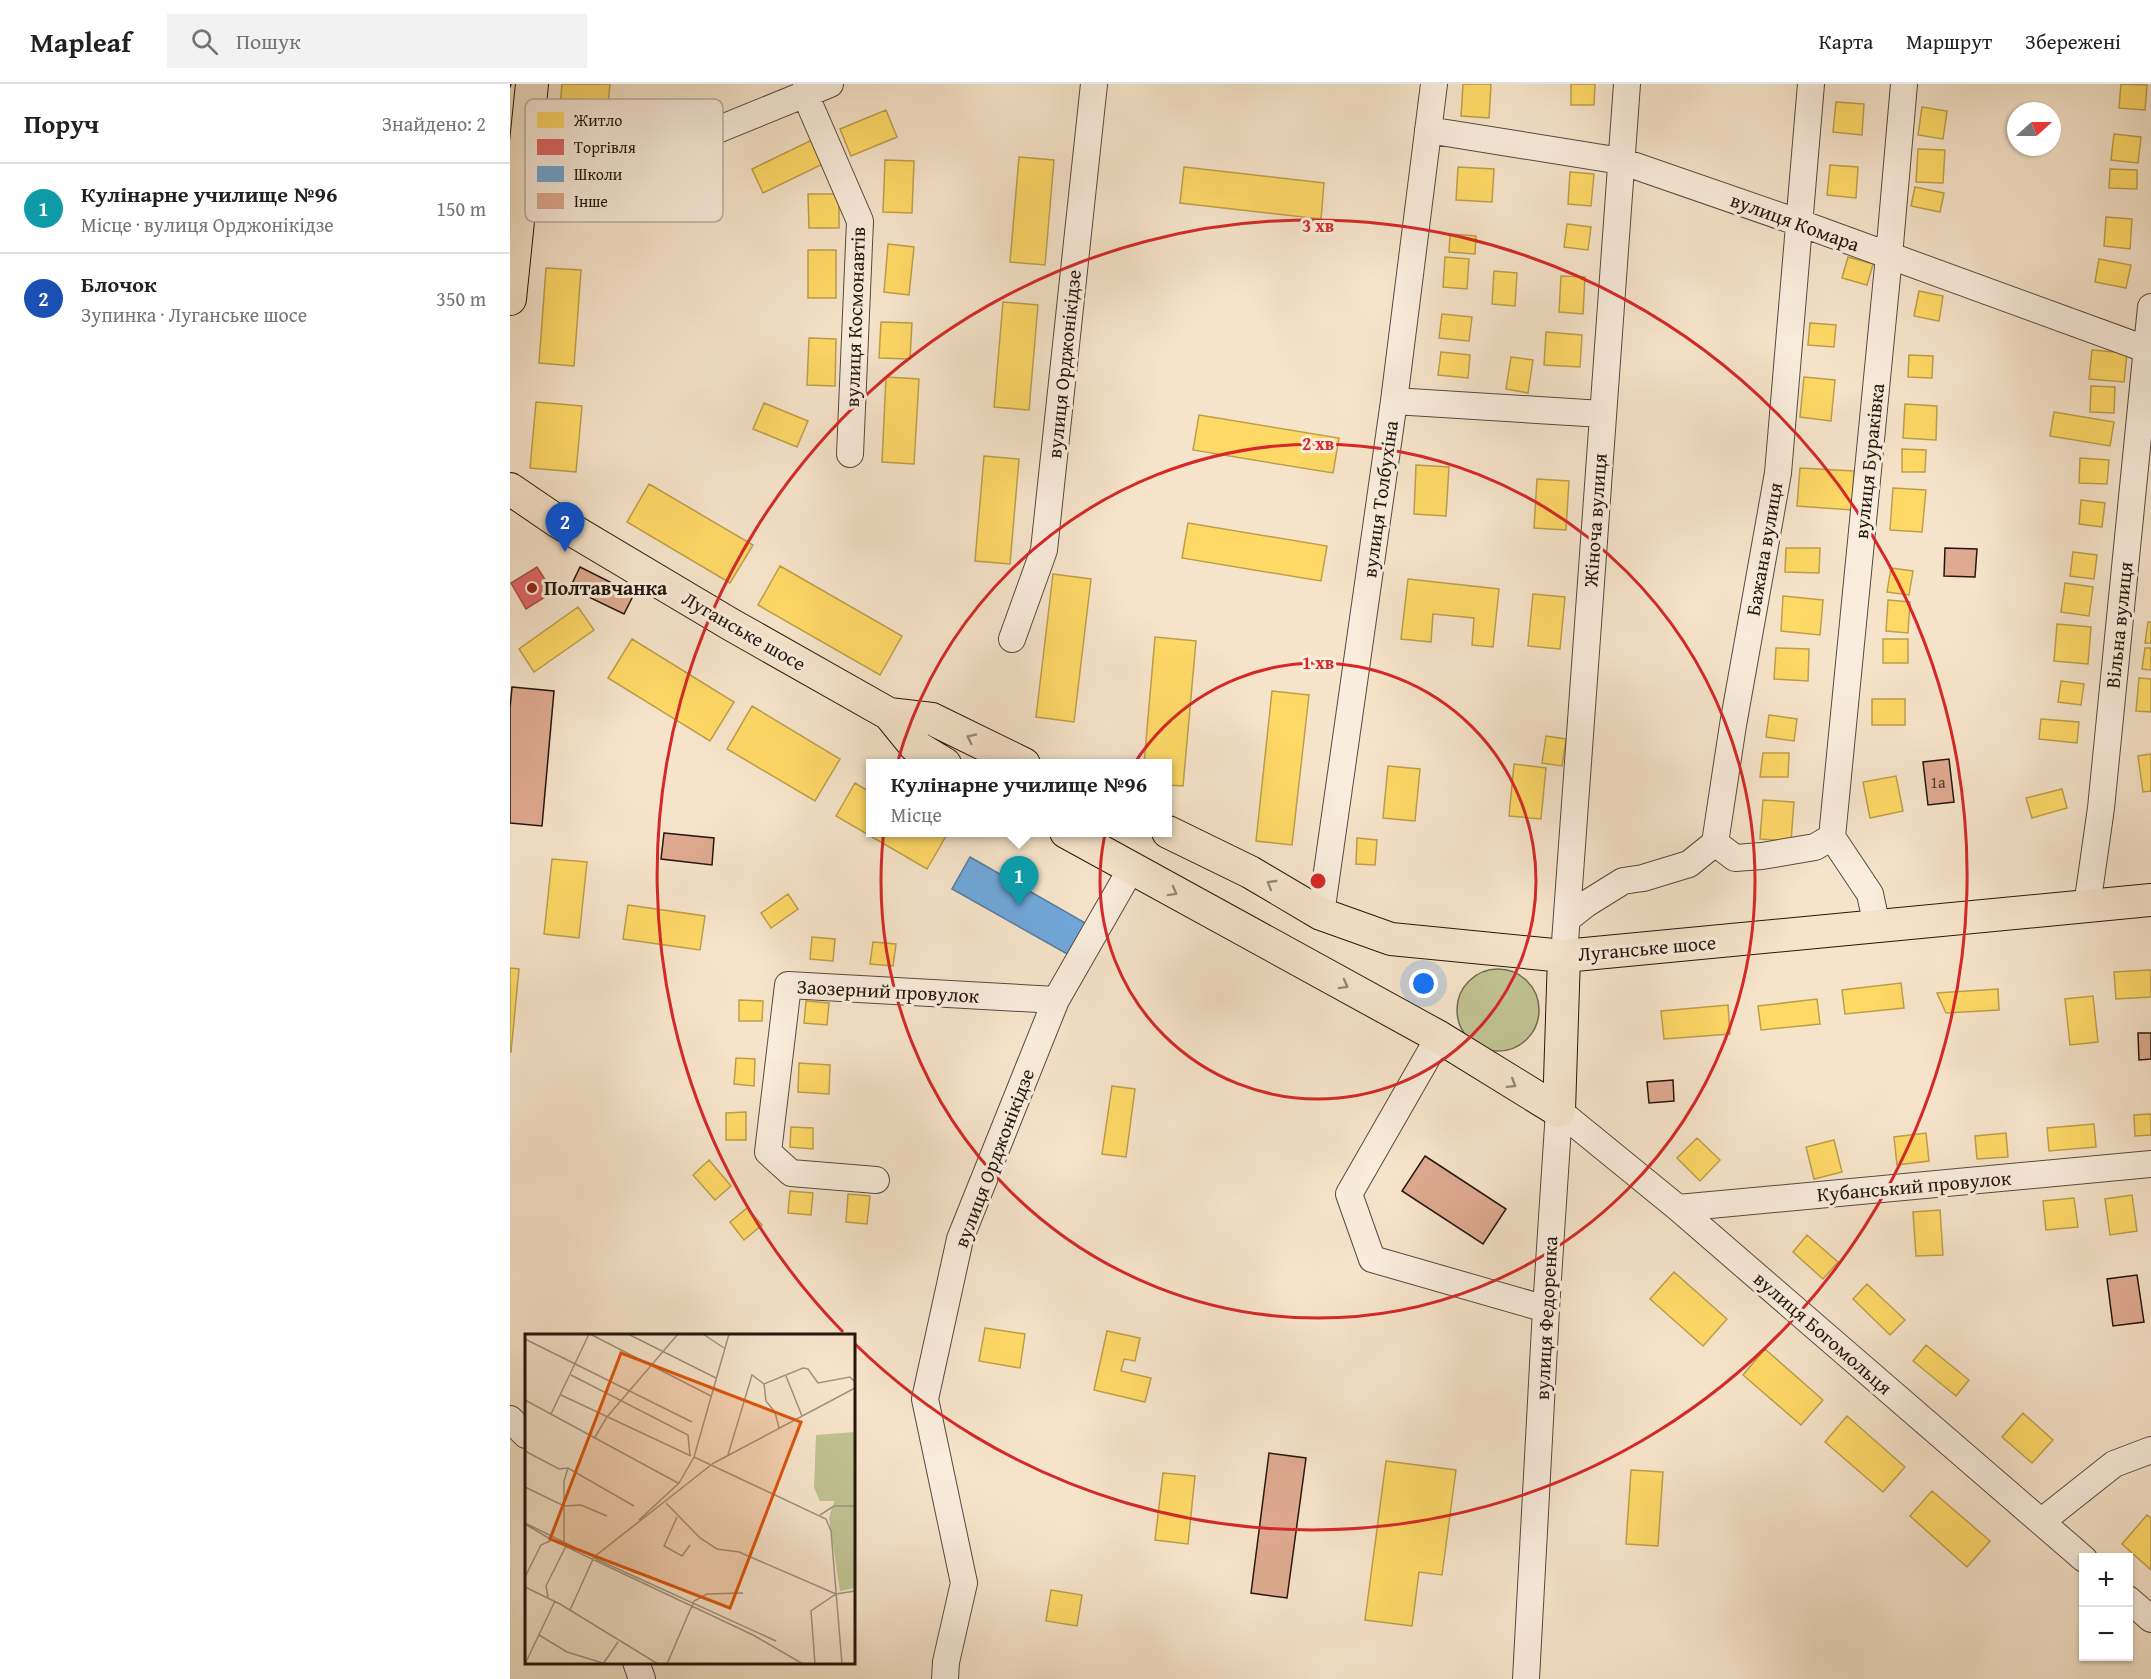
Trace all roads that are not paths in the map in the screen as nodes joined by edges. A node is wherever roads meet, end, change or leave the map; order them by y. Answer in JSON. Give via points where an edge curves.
{"nodes":[{"id":1,"x":532,"y":84,"type":"edge"},
{"id":2,"x":830,"y":84,"type":"edge"},
{"id":3,"x":1094,"y":84,"type":"edge"},
{"id":4,"x":1434,"y":84,"type":"edge"},
{"id":5,"x":1627,"y":84,"type":"edge"},
{"id":6,"x":1811,"y":84,"type":"edge"},
{"id":7,"x":1904,"y":84,"type":"edge"},
{"id":8,"x":806,"y":89,"type":"edge"},
{"id":9,"x":530,"y":99,"type":"edge"},
{"id":10,"x":723,"y":125,"type":"edge"},
{"id":11,"x":1428,"y":130,"type":"junction"},
{"id":12,"x":525,"y":148,"type":"edge"},
{"id":13,"x":1621,"y":161,"type":"junction"},
{"id":14,"x":525,"y":200,"type":"edge"},
{"id":15,"x":519,"y":202,"type":"junction"},
{"id":16,"x":1800,"y":223,"type":"junction"},
{"id":17,"x":513,"y":235,"type":"edge"},
{"id":18,"x":1889,"y":255,"type":"junction"},
{"id":19,"x":510,"y":299,"type":"edge"},
{"id":20,"x":2151,"y":307,"type":"edge"},
{"id":21,"x":2149,"y":350,"type":"edge"},
{"id":22,"x":1394,"y":401,"type":"junction"},
{"id":23,"x":1602,"y":414,"type":"junction"},
{"id":24,"x":850,"y":454,"type":"dead end"},
{"id":25,"x":510,"y":489,"type":"edge"},
{"id":26,"x":1012,"y":639,"type":"dead end"},
{"id":27,"x":889,"y":714,"type":"junction"},
{"id":28,"x":937,"y":759,"type":"edge"},
{"id":29,"x":1014,"y":759,"type":"edge"},
{"id":30,"x":1172,"y":834,"type":"edge"},
{"id":31,"x":1075,"y":837,"type":"edge"},
{"id":32,"x":1832,"y":837,"type":"junction"},
{"id":33,"x":1715,"y":843,"type":"junction"},
{"id":34,"x":1131,"y":869,"type":"junction"},
{"id":35,"x":2151,"y":900,"type":"edge"},
{"id":36,"x":2087,"y":906,"type":"junction"},
{"id":37,"x":1321,"y":914,"type":"junction"},
{"id":38,"x":1567,"y":919,"type":"junction"},
{"id":39,"x":1877,"y":926,"type":"junction"},
{"id":40,"x":1564,"y":956,"type":"junction"},
{"id":41,"x":1056,"y":1000,"type":"junction"},
{"id":42,"x":1439,"y":1037,"type":"junction"},
{"id":43,"x":1559,"y":1111,"type":"junction"},
{"id":44,"x":2151,"y":1164,"type":"edge"},
{"id":45,"x":876,"y":1180,"type":"dead end"},
{"id":46,"x":1678,"y":1208,"type":"junction"},
{"id":47,"x":1546,"y":1309,"type":"junction"},
{"id":48,"x":510,"y":1419,"type":"edge"},
{"id":49,"x":525,"y":1434,"type":"edge"},
{"id":50,"x":2151,"y":1450,"type":"edge"},
{"id":51,"x":2042,"y":1521,"type":"junction"},
{"id":52,"x":2079,"y":1554,"type":"edge"},
{"id":53,"x":2133,"y":1603,"type":"edge"},
{"id":54,"x":2151,"y":1619,"type":"edge"},
{"id":55,"x":637,"y":1664,"type":"edge"},
{"id":56,"x":642,"y":1679,"type":"edge"},
{"id":57,"x":945,"y":1679,"type":"edge"},
{"id":58,"x":1526,"y":1679,"type":"edge"}],
"edges":[{"from":1,"to":9,"type":"main road"},
{"from":2,"to":8,"type":"street"},
{"from":3,"to":26,"type":"street","name":"вулиця Орджонікідзе","via":[[1044,550]]},
{"from":4,"to":11,"type":"street","name":"вулиця Толбухіна"},
{"from":5,"to":13,"type":"street","name":"Жіноча вулиця"},
{"from":6,"to":16,"type":"street","name":"Бажана вулиця"},
{"from":7,"to":18,"type":"street","name":"вулиця Бураківка"},
{"from":8,"to":10,"type":"street"},
{"from":8,"to":24,"type":"street","name":"вулиця Космонавтів","via":[[860,221]]},
{"from":11,"to":13,"type":"street","name":"вулиця Комара"},
{"from":11,"to":22,"type":"street","name":"вулиця Толбухіна"},
{"from":12,"to":15,"type":"main road"},
{"from":13,"to":16,"type":"street","name":"вулиця Комара"},
{"from":13,"to":23,"type":"street","name":"Жіноча вулиця"},
{"from":14,"to":15,"type":"street"},
{"from":15,"to":17,"type":"main road"},
{"from":16,"to":18,"type":"street","name":"вулиця Комара"},
{"from":16,"to":33,"type":"street","name":"Бажана вулиця","via":[[1778,473],[1732,725]]},
{"from":17,"to":19,"type":"main road"},
{"from":18,"to":21,"type":"street","name":"вулиця Комара"},
{"from":18,"to":32,"type":"street","name":"вулиця Бураківка"},
{"from":20,"to":21,"type":"street","name":"Вільна вулиця"},
{"from":21,"to":36,"type":"street","name":"Вільна вулиця","via":[[2101,808]]},
{"from":22,"to":23,"type":"street"},
{"from":22,"to":37,"type":"street","name":"вулиця Толбухіна"},
{"from":23,"to":38,"type":"street","name":"Жіноча вулиця"},
{"from":25,"to":27,"type":"main road","name":"Луганське шосе","via":[[556,521]]},
{"from":27,"to":28,"type":"main road","name":"Луганське шосе","via":[[915,746]]},
{"from":29,"to":27,"type":"main road","name":"Луганське шосе","one_way":true,"via":[[932,719]]},
{"from":37,"to":30,"type":"main road","name":"Луганське шосе","one_way":true,"via":[[1250,872]]},
{"from":31,"to":34,"type":"main road"},
{"from":32,"to":33,"type":"street","via":[[1815,847],[1735,858]]},
{"from":32,"to":39,"type":"street","via":[[1870,894]]},
{"from":33,"to":38,"type":"street","via":[[1689,864],[1643,879],[1623,881]]},
{"from":34,"to":41,"type":"street","name":"вулиця Орджонікідзе"},
{"from":34,"to":42,"type":"main road","one_way":true},
{"from":35,"to":36,"type":"main road","name":"Луганське шосе"},
{"from":36,"to":39,"type":"main road","name":"Луганське шосе"},
{"from":37,"to":40,"type":"main road","name":"Луганське шосе","via":[[1391,939]]},
{"from":38,"to":40,"type":"street","name":"Жіноча вулиця"},
{"from":39,"to":40,"type":"main road","name":"Луганське шосе"},
{"from":40,"to":43,"type":"main road","name":"вулиця Федоренка"},
{"from":41,"to":45,"type":"street","name":"Заозерний провулок","via":[[788,985],[768,1152],[791,1173]]},
{"from":41,"to":57,"type":"street","name":"вулиця Орджонікідзе","via":[[960,1239],[925,1399],[964,1583]]},
{"from":42,"to":43,"type":"main road","one_way":true},
{"from":42,"to":47,"type":"street","via":[[1349,1194],[1371,1259]]},
{"from":43,"to":46,"type":"street","name":"вулиця Богомольця"},
{"from":43,"to":47,"type":"street","name":"вулиця Федоренка"},
{"from":44,"to":46,"type":"street","name":"Кубанський провулок"},
{"from":46,"to":51,"type":"street","name":"вулиця Богомольця"},
{"from":47,"to":58,"type":"street","name":"вулиця Федоренка"},
{"from":48,"to":49,"type":"street"},
{"from":50,"to":51,"type":"street","via":[[2114,1464]]},
{"from":51,"to":52,"type":"street","name":"вулиця Богомольця"},
{"from":53,"to":54,"type":"street"},
{"from":55,"to":56,"type":"street"}]}
